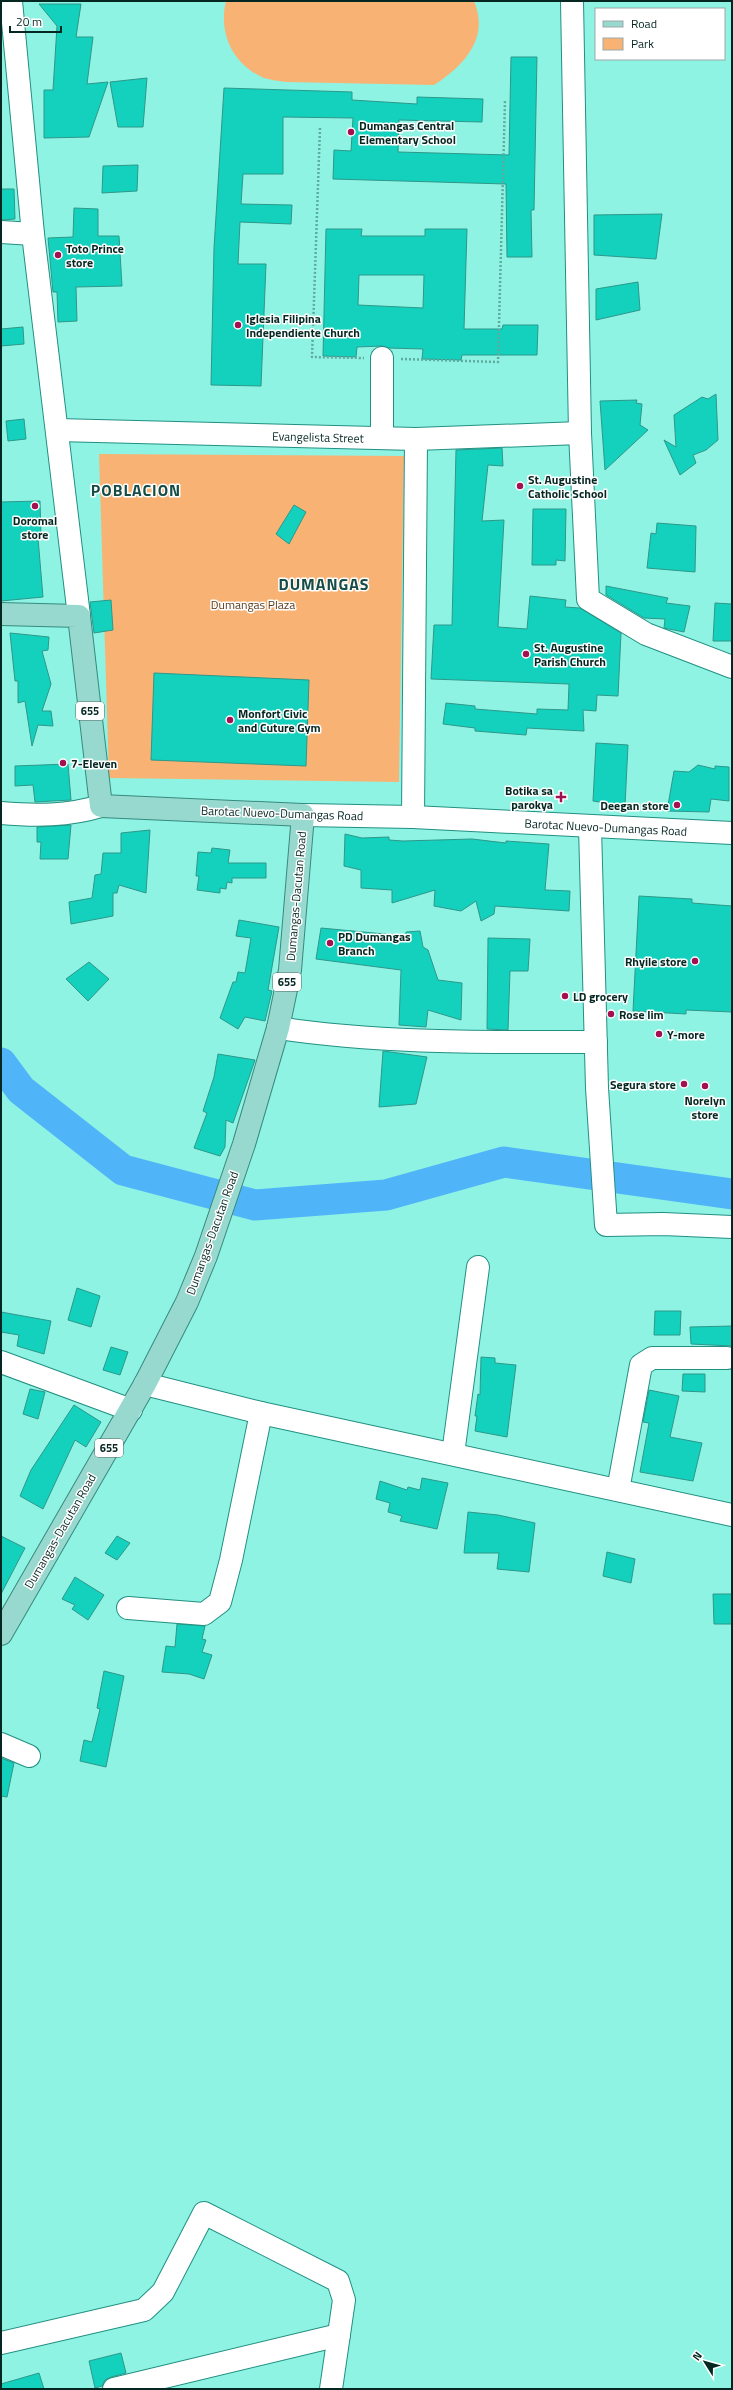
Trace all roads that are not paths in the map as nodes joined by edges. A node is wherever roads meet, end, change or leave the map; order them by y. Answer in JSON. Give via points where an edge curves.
{"nodes":[{"id":1,"x":11,"y":1,"type":"edge"},
{"id":2,"x":572,"y":1,"type":"edge"},
{"id":3,"x":1,"y":232,"type":"edge"},
{"id":4,"x":34,"y":234,"type":"junction"},
{"id":5,"x":382,"y":358,"type":"road end"},
{"id":6,"x":57,"y":430,"type":"junction"},
{"id":7,"x":580,"y":433,"type":"junction"},
{"id":8,"x":382,"y":437,"type":"junction"},
{"id":9,"x":416,"y":439,"type":"junction"},
{"id":10,"x":1,"y":614,"type":"edge"},
{"id":11,"x":79,"y":616,"type":"junction"},
{"id":12,"x":732,"y":666,"type":"edge"},
{"id":13,"x":101,"y":806,"type":"junction"},
{"id":14,"x":1,"y":813,"type":"edge"},
{"id":15,"x":303,"y":814,"type":"junction"},
{"id":16,"x":412,"y":816,"type":"junction"},
{"id":17,"x":590,"y":827,"type":"junction"},
{"id":18,"x":732,"y":833,"type":"edge"},
{"id":19,"x":278,"y":1028,"type":"junction"},
{"id":20,"x":596,"y":1042,"type":"junction"},
{"id":21,"x":732,"y":1227,"type":"edge"},
{"id":22,"x":478,"y":1267,"type":"dead end"},
{"id":23,"x":727,"y":1358,"type":"dead end"},
{"id":24,"x":1,"y":1362,"type":"edge"},
{"id":25,"x":145,"y":1384,"type":"junction"},
{"id":26,"x":131,"y":1410,"type":"junction"},
{"id":27,"x":261,"y":1413,"type":"junction"},
{"id":28,"x":453,"y":1454,"type":"junction"},
{"id":29,"x":618,"y":1490,"type":"junction"},
{"id":30,"x":732,"y":1515,"type":"edge"},
{"id":31,"x":128,"y":1608,"type":"dead end"},
{"id":32,"x":1,"y":1634,"type":"edge"},
{"id":33,"x":1,"y":1744,"type":"edge"},
{"id":34,"x":29,"y":1756,"type":"dead end"},
{"id":35,"x":339,"y":2335,"type":"junction"},
{"id":36,"x":1,"y":2343,"type":"edge"},
{"id":37,"x":114,"y":2389,"type":"edge"},
{"id":38,"x":330,"y":2389,"type":"edge"}],
"edges":[{"from":1,"to":4,"type":"street"},
{"from":2,"to":7,"type":"street"},
{"from":3,"to":4,"type":"street"},
{"from":4,"to":6,"type":"street"},
{"from":5,"to":8,"type":"street"},
{"from":6,"to":8,"type":"street","name":"Evangelista Street"},
{"from":6,"to":11,"type":"street"},
{"from":7,"to":9,"type":"street","name":"Evangelista Street"},
{"from":7,"to":12,"type":"street","via":[[588,599],[646,634]]},
{"from":8,"to":9,"type":"street","name":"Evangelista Street"},
{"from":9,"to":16,"type":"street"},
{"from":10,"to":11,"type":"main road"},
{"from":11,"to":13,"type":"main road","number":"655"},
{"from":13,"to":14,"type":"street","via":[[65,815]]},
{"from":13,"to":15,"type":"main road","name":"Barotac Nuevo-Dumangas Road"},
{"from":15,"to":16,"type":"street","name":"Barotac Nuevo-Dumangas Road"},
{"from":15,"to":19,"type":"main road","name":"Dumangas-Dacutan Road","number":"655","via":[[290,970]]},
{"from":16,"to":17,"type":"street","name":"Barotac Nuevo-Dumangas Road"},
{"from":17,"to":18,"type":"street","name":"Barotac Nuevo-Dumangas Road"},
{"from":17,"to":20,"type":"street"},
{"from":19,"to":20,"type":"street","via":[[328,1035],[456,1042]]},
{"from":19,"to":25,"type":"main road","name":"Dumangas-Dacutan Road","number":"655","via":[[244,1144],[206,1256],[187,1302]]},
{"from":20,"to":21,"type":"street","via":[[606,1225]]},
{"from":22,"to":28,"type":"street"},
{"from":23,"to":29,"type":"street","via":[[652,1358],[641,1365]]},
{"from":24,"to":26,"type":"street"},
{"from":25,"to":26,"type":"main road","name":"Dumangas-Dacutan Road","number":"655"},
{"from":25,"to":27,"type":"street"},
{"from":26,"to":32,"type":"main road","name":"Dumangas-Dacutan Road","number":"655"},
{"from":27,"to":28,"type":"street"},
{"from":27,"to":31,"type":"street","via":[[220,1602],[204,1614]]},
{"from":28,"to":29,"type":"street"},
{"from":29,"to":30,"type":"street"},
{"from":33,"to":34,"type":"street"},
{"from":35,"to":36,"type":"street","via":[[344,2300],[338,2281],[204,2213],[163,2292],[144,2310]]},
{"from":35,"to":37,"type":"street"},
{"from":35,"to":38,"type":"street"}]}
